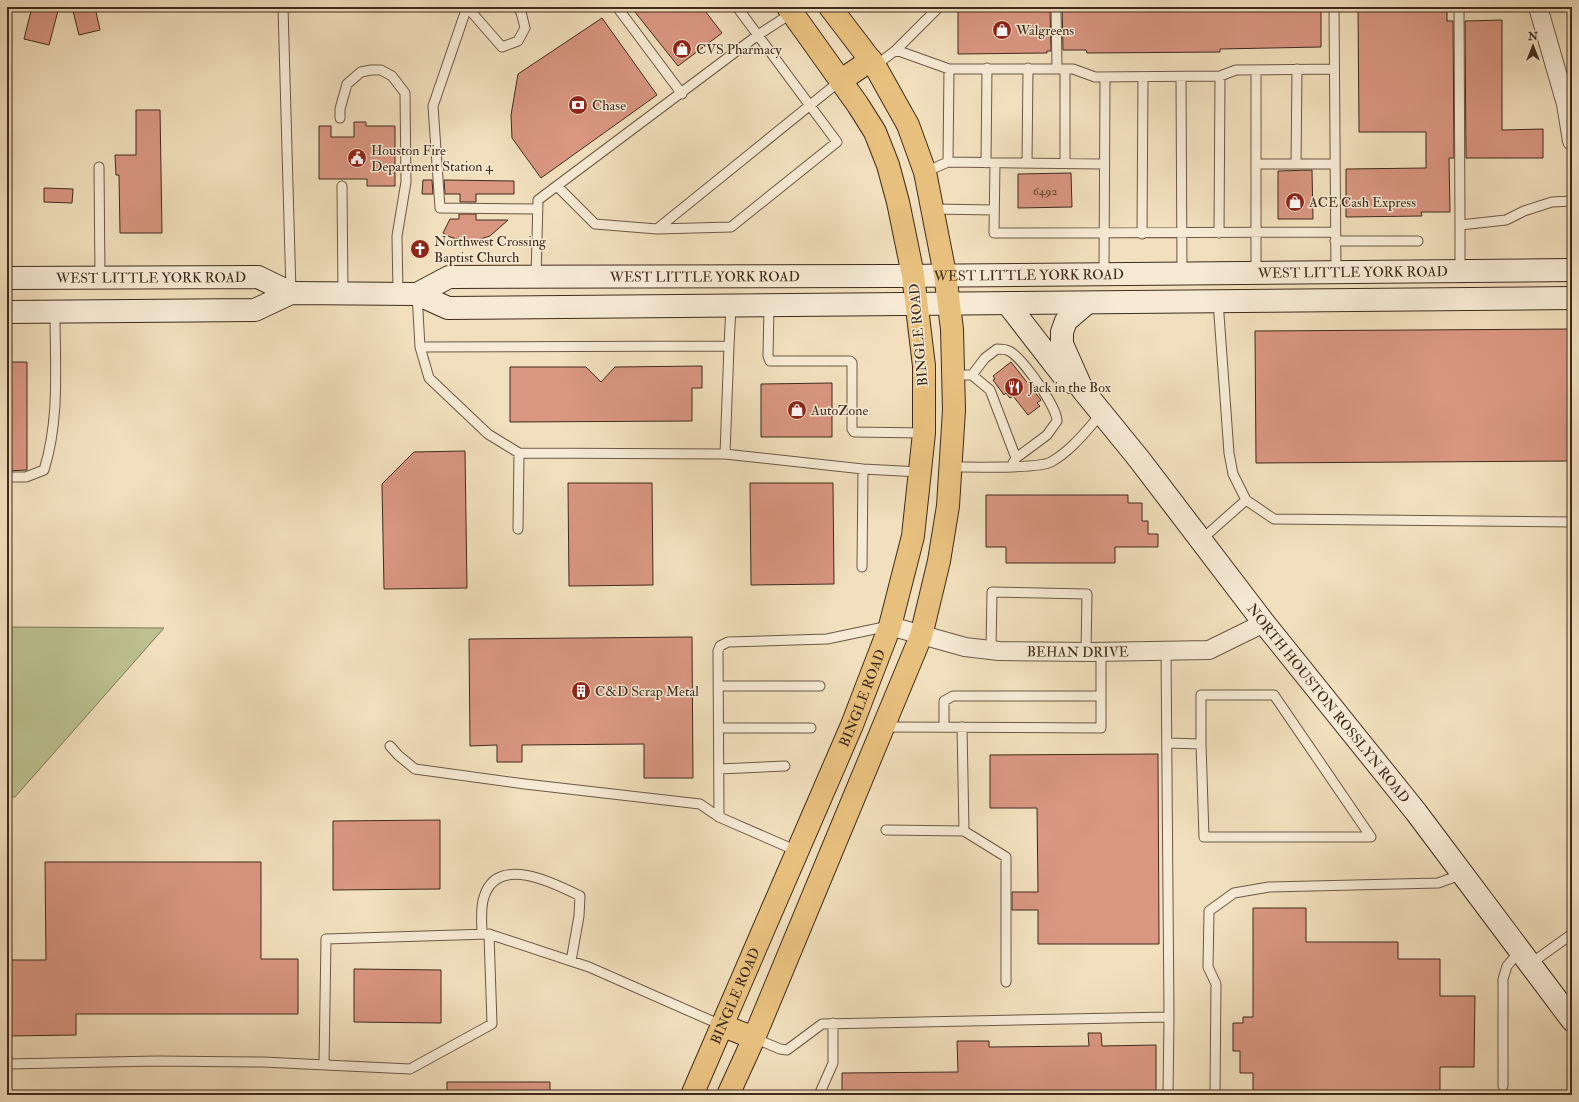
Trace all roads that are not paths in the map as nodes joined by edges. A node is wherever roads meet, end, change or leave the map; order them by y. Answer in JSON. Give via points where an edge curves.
{"nodes":[{"id":1,"x":283,"y":7,"type":"edge"},
{"id":2,"x":467,"y":7,"type":"edge"},
{"id":3,"x":517,"y":7,"type":"edge"},
{"id":4,"x":616,"y":7,"type":"edge"},
{"id":5,"x":737,"y":7,"type":"edge"},
{"id":6,"x":830,"y":7,"type":"edge"},
{"id":7,"x":939,"y":7,"type":"edge"},
{"id":8,"x":1056,"y":7,"type":"edge"},
{"id":9,"x":1334,"y":7,"type":"edge"},
{"id":10,"x":1459,"y":7,"type":"edge"},
{"id":11,"x":1538,"y":7,"type":"edge"},
{"id":12,"x":790,"y":10,"type":"edge"},
{"id":13,"x":758,"y":35,"type":"junction"},
{"id":14,"x":896,"y":50,"type":"junction"},
{"id":15,"x":873,"y":63,"type":"junction"},
{"id":16,"x":987,"y":68,"type":"junction"},
{"id":17,"x":1028,"y":68,"type":"junction"},
{"id":18,"x":950,"y":69,"type":"junction"},
{"id":19,"x":1061,"y":69,"type":"junction"},
{"id":20,"x":1297,"y":69,"type":"junction"},
{"id":21,"x":1334,"y":69,"type":"junction"},
{"id":22,"x":1256,"y":70,"type":"junction"},
{"id":23,"x":1220,"y":76,"type":"junction"},
{"id":24,"x":1105,"y":77,"type":"junction"},
{"id":25,"x":1143,"y":77,"type":"junction"},
{"id":26,"x":1181,"y":77,"type":"junction"},
{"id":27,"x":840,"y":81,"type":"junction"},
{"id":28,"x":682,"y":94,"type":"junction"},
{"id":29,"x":811,"y":105,"type":"junction"},
{"id":30,"x":340,"y":118,"type":"dead end"},
{"id":31,"x":1572,"y":141,"type":"edge"},
{"id":32,"x":948,"y":162,"type":"junction"},
{"id":33,"x":991,"y":163,"type":"junction"},
{"id":34,"x":1027,"y":163,"type":"junction"},
{"id":35,"x":1066,"y":163,"type":"junction"},
{"id":36,"x":1104,"y":164,"type":"junction"},
{"id":37,"x":1256,"y":164,"type":"junction"},
{"id":38,"x":1296,"y":164,"type":"junction"},
{"id":39,"x":1335,"y":164,"type":"junction"},
{"id":40,"x":99,"y":167,"type":"dead end"},
{"id":41,"x":925,"y":172,"type":"junction"},
{"id":42,"x":342,"y":186,"type":"dead end"},
{"id":43,"x":557,"y":186,"type":"junction"},
{"id":44,"x":1572,"y":201,"type":"edge"},
{"id":45,"x":538,"y":209,"type":"junction"},
{"id":46,"x":933,"y":210,"type":"junction"},
{"id":47,"x":994,"y":210,"type":"junction"},
{"id":48,"x":1460,"y":225,"type":"junction"},
{"id":49,"x":657,"y":229,"type":"junction"},
{"id":50,"x":1182,"y":233,"type":"junction"},
{"id":51,"x":1219,"y":233,"type":"junction"},
{"id":52,"x":1256,"y":233,"type":"junction"},
{"id":53,"x":1104,"y":234,"type":"junction"},
{"id":54,"x":1142,"y":234,"type":"junction"},
{"id":55,"x":1336,"y":236,"type":"junction"},
{"id":56,"x":1418,"y":241,"type":"dead end"},
{"id":57,"x":1460,"y":270,"type":"junction"},
{"id":58,"x":1572,"y":270,"type":"edge"},
{"id":59,"x":1336,"y":271,"type":"junction"},
{"id":60,"x":1182,"y":272,"type":"junction"},
{"id":61,"x":1256,"y":272,"type":"junction"},
{"id":62,"x":1104,"y":273,"type":"junction"},
{"id":63,"x":945,"y":274,"type":"junction"},
{"id":64,"x":912,"y":275,"type":"junction"},
{"id":65,"x":536,"y":276,"type":"junction"},
{"id":66,"x":7,"y":278,"type":"edge"},
{"id":67,"x":100,"y":278,"type":"junction"},
{"id":68,"x":342,"y":293,"type":"junction"},
{"id":69,"x":291,"y":294,"type":"junction"},
{"id":70,"x":408,"y":294,"type":"junction"},
{"id":71,"x":1572,"y":298,"type":"edge"},
{"id":72,"x":1256,"y":301,"type":"junction"},
{"id":73,"x":1218,"y":302,"type":"junction"},
{"id":74,"x":1007,"y":303,"type":"junction"},
{"id":75,"x":1086,"y":303,"type":"junction"},
{"id":76,"x":916,"y":304,"type":"junction"},
{"id":77,"x":950,"y":304,"type":"junction"},
{"id":78,"x":731,"y":306,"type":"junction"},
{"id":79,"x":769,"y":306,"type":"junction"},
{"id":80,"x":538,"y":308,"type":"junction"},
{"id":81,"x":7,"y":312,"type":"edge"},
{"id":82,"x":55,"y":312,"type":"junction"},
{"id":83,"x":729,"y":346,"type":"junction"},
{"id":84,"x":420,"y":347,"type":"junction"},
{"id":85,"x":962,"y":375,"type":"junction"},
{"id":86,"x":1082,"y":389,"type":"junction"},
{"id":87,"x":1102,"y":413,"type":"junction"},
{"id":88,"x":924,"y":433,"type":"junction"},
{"id":89,"x":519,"y":453,"type":"junction"},
{"id":90,"x":725,"y":454,"type":"junction"},
{"id":91,"x":1014,"y":462,"type":"junction"},
{"id":92,"x":950,"y":467,"type":"junction"},
{"id":93,"x":863,"y":469,"type":"junction"},
{"id":94,"x":920,"y":472,"type":"junction"},
{"id":95,"x":7,"y":477,"type":"edge"},
{"id":96,"x":1246,"y":500,"type":"junction"},
{"id":97,"x":1572,"y":522,"type":"edge"},
{"id":98,"x":518,"y":529,"type":"dead end"},
{"id":99,"x":1200,"y":540,"type":"junction"},
{"id":100,"x":862,"y":567,"type":"dead end"},
{"id":101,"x":1264,"y":623,"type":"junction"},
{"id":102,"x":890,"y":626,"type":"junction"},
{"id":103,"x":921,"y":636,"type":"junction"},
{"id":104,"x":991,"y":650,"type":"junction"},
{"id":105,"x":1166,"y":651,"type":"junction"},
{"id":106,"x":1094,"y":652,"type":"junction"},
{"id":107,"x":718,"y":686,"type":"junction"},
{"id":108,"x":820,"y":686,"type":"dead end"},
{"id":109,"x":1101,"y":696,"type":"junction"},
{"id":110,"x":883,"y":727,"type":"junction"},
{"id":111,"x":944,"y":727,"type":"junction"},
{"id":112,"x":962,"y":727,"type":"junction"},
{"id":113,"x":718,"y":728,"type":"junction"},
{"id":114,"x":811,"y":728,"type":"dead end"},
{"id":115,"x":1167,"y":743,"type":"junction"},
{"id":116,"x":1201,"y":744,"type":"junction"},
{"id":117,"x":390,"y":746,"type":"dead end"},
{"id":118,"x":785,"y":766,"type":"dead end"},
{"id":119,"x":719,"y":769,"type":"junction"},
{"id":120,"x":719,"y":817,"type":"junction"},
{"id":121,"x":886,"y":830,"type":"dead end"},
{"id":122,"x":964,"y":831,"type":"junction"},
{"id":123,"x":797,"y":851,"type":"junction"},
{"id":124,"x":1463,"y":874,"type":"junction"},
{"id":125,"x":485,"y":934,"type":"junction"},
{"id":126,"x":1572,"y":934,"type":"edge"},
{"id":127,"x":1525,"y":958,"type":"junction"},
{"id":128,"x":571,"y":961,"type":"junction"},
{"id":129,"x":1006,"y":982,"type":"dead end"},
{"id":130,"x":1169,"y":1017,"type":"junction"},
{"id":131,"x":1572,"y":1020,"type":"edge"},
{"id":132,"x":833,"y":1023,"type":"junction"},
{"id":133,"x":721,"y":1025,"type":"junction"},
{"id":134,"x":754,"y":1038,"type":"junction"},
{"id":135,"x":7,"y":1064,"type":"edge"},
{"id":136,"x":324,"y":1065,"type":"junction"},
{"id":137,"x":1503,"y":1086,"type":"dead end"},
{"id":138,"x":692,"y":1095,"type":"edge"},
{"id":139,"x":728,"y":1095,"type":"edge"},
{"id":140,"x":820,"y":1095,"type":"edge"},
{"id":141,"x":1168,"y":1095,"type":"edge"},
{"id":142,"x":1215,"y":1095,"type":"edge"}],
"edges":[{"from":1,"to":69,"type":"lane"},
{"from":2,"to":3,"type":"lane","via":[[502,47],[518,41],[525,28]]},
{"from":2,"to":45,"type":"lane","via":[[433,106],[440,208]]},
{"from":4,"to":28,"type":"lane"},
{"from":5,"to":13,"type":"lane"},
{"from":6,"to":15,"type":"main road"},
{"from":7,"to":14,"type":"lane"},
{"from":8,"to":19,"type":"lane"},
{"from":9,"to":21,"type":"lane"},
{"from":10,"to":48,"type":"lane"},
{"from":11,"to":31,"type":"street","via":[[1566,104]]},
{"from":12,"to":13,"type":"lane"},
{"from":12,"to":27,"type":"main road"},
{"from":13,"to":28,"type":"lane"},
{"from":13,"to":29,"type":"lane"},
{"from":14,"to":15,"type":"lane"},
{"from":14,"to":18,"type":"lane"},
{"from":15,"to":27,"type":"main road"},
{"from":15,"to":41,"type":"main road","via":[[908,126]]},
{"from":16,"to":17,"type":"lane"},
{"from":16,"to":18,"type":"lane"},
{"from":16,"to":33,"type":"lane"},
{"from":17,"to":19,"type":"lane"},
{"from":17,"to":34,"type":"lane"},
{"from":18,"to":32,"type":"lane"},
{"from":19,"to":24,"type":"lane","via":[[1073,69],[1095,77]]},
{"from":19,"to":35,"type":"lane"},
{"from":20,"to":21,"type":"lane"},
{"from":20,"to":22,"type":"lane"},
{"from":20,"to":38,"type":"lane"},
{"from":21,"to":39,"type":"lane"},
{"from":22,"to":23,"type":"lane","via":[[1236,70]]},
{"from":22,"to":37,"type":"lane"},
{"from":23,"to":26,"type":"lane"},
{"from":23,"to":51,"type":"lane"},
{"from":24,"to":25,"type":"lane"},
{"from":24,"to":36,"type":"lane"},
{"from":25,"to":26,"type":"lane"},
{"from":25,"to":54,"type":"lane"},
{"from":26,"to":50,"type":"lane"},
{"from":27,"to":29,"type":"lane"},
{"from":27,"to":64,"type":"main road","via":[[874,132],[888,165]]},
{"from":28,"to":43,"type":"lane"},
{"from":29,"to":49,"type":"lane"},
{"from":29,"to":49,"type":"lane","via":[[837,142],[731,227]]},
{"from":30,"to":70,"type":"lane","via":[[347,84],[361,72],[381,70],[392,76],[405,93],[406,182],[397,236]]},
{"from":32,"to":33,"type":"lane"},
{"from":32,"to":41,"type":"lane"},
{"from":33,"to":34,"type":"lane"},
{"from":33,"to":47,"type":"lane"},
{"from":34,"to":35,"type":"lane"},
{"from":35,"to":36,"type":"lane"},
{"from":36,"to":53,"type":"lane"},
{"from":37,"to":38,"type":"lane"},
{"from":37,"to":52,"type":"lane"},
{"from":38,"to":39,"type":"lane"},
{"from":39,"to":55,"type":"lane"},
{"from":40,"to":67,"type":"lane"},
{"from":41,"to":46,"type":"main road"},
{"from":42,"to":68,"type":"lane"},
{"from":43,"to":45,"type":"lane","via":[[538,200]]},
{"from":43,"to":49,"type":"lane","via":[[595,224]]},
{"from":44,"to":48,"type":"lane","via":[[1552,202],[1506,220]]},
{"from":45,"to":65,"type":"lane"},
{"from":46,"to":47,"type":"lane"},
{"from":46,"to":63,"type":"main road"},
{"from":47,"to":53,"type":"lane","via":[[994,233]]},
{"from":48,"to":57,"type":"lane"},
{"from":50,"to":51,"type":"lane"},
{"from":50,"to":54,"type":"lane"},
{"from":50,"to":60,"type":"lane"},
{"from":51,"to":52,"type":"lane"},
{"from":52,"to":55,"type":"lane"},
{"from":52,"to":61,"type":"lane"},
{"from":53,"to":54,"type":"lane"},
{"from":53,"to":62,"type":"lane"},
{"from":55,"to":56,"type":"lane"},
{"from":55,"to":59,"type":"lane"},
{"from":57,"to":58,"type":"main road","name":"WEST LITTLE YORK ROAD"},
{"from":57,"to":59,"type":"main road","name":"WEST LITTLE YORK ROAD"},
{"from":59,"to":61,"type":"main road","name":"WEST LITTLE YORK ROAD"},
{"from":60,"to":61,"type":"main road","name":"WEST LITTLE YORK ROAD"},
{"from":60,"to":62,"type":"main road","name":"WEST LITTLE YORK ROAD"},
{"from":61,"to":72,"type":"main road"},
{"from":62,"to":63,"type":"main road","name":"WEST LITTLE YORK ROAD"},
{"from":63,"to":64,"type":"main road","name":"WEST LITTLE YORK ROAD"},
{"from":63,"to":77,"type":"main road"},
{"from":64,"to":65,"type":"main road","name":"WEST LITTLE YORK ROAD"},
{"from":64,"to":76,"type":"main road","name":"BINGLE ROAD"},
{"from":65,"to":70,"type":"main road","name":"WEST LITTLE YORK ROAD","via":[[448,277]]},
{"from":65,"to":80,"type":"main road"},
{"from":66,"to":67,"type":"main road","name":"WEST LITTLE YORK ROAD"},
{"from":67,"to":69,"type":"main road","name":"WEST LITTLE YORK ROAD","via":[[258,277]]},
{"from":68,"to":69,"type":"main road","name":"WEST LITTLE YORK ROAD"},
{"from":68,"to":70,"type":"main road","name":"WEST LITTLE YORK ROAD"},
{"from":69,"to":82,"type":"main road","name":"WEST LITTLE YORK ROAD","via":[[255,310]]},
{"from":70,"to":80,"type":"main road","name":"WEST LITTLE YORK ROAD","via":[[448,308]]},
{"from":70,"to":84,"type":"lane"},
{"from":71,"to":72,"type":"main road","name":"WEST LITTLE YORK ROAD"},
{"from":72,"to":73,"type":"main road","name":"WEST LITTLE YORK ROAD"},
{"from":73,"to":75,"type":"main road","name":"WEST LITTLE YORK ROAD"},
{"from":73,"to":96,"type":"lane","via":[[1229,453],[1233,474]]},
{"from":74,"to":75,"type":"main road","name":"WEST LITTLE YORK ROAD"},
{"from":74,"to":77,"type":"main road","name":"WEST LITTLE YORK ROAD"},
{"from":74,"to":86,"type":"main road","name":"NORTH HOUSTON ROSSLYN ROAD","via":[[1066,380]]},
{"from":75,"to":86,"type":"main road","name":"NORTH HOUSTON ROSSLYN ROAD","via":[[1066,321],[1062,332],[1062,344]]},
{"from":76,"to":77,"type":"main road","name":"WEST LITTLE YORK ROAD"},
{"from":76,"to":79,"type":"main road","name":"WEST LITTLE YORK ROAD"},
{"from":76,"to":88,"type":"main road","name":"BINGLE ROAD","via":[[924,366]]},
{"from":77,"to":85,"type":"main road"},
{"from":78,"to":79,"type":"main road","name":"WEST LITTLE YORK ROAD"},
{"from":78,"to":80,"type":"main road","name":"WEST LITTLE YORK ROAD"},
{"from":78,"to":83,"type":"lane"},
{"from":79,"to":88,"type":"lane","via":[[770,360],[845,360],[852,363],[854,432]]},
{"from":81,"to":82,"type":"main road","name":"WEST LITTLE YORK ROAD"},
{"from":82,"to":95,"type":"lane","via":[[55,410],[49,456],[44,470],[26,477]]},
{"from":83,"to":84,"type":"lane"},
{"from":83,"to":90,"type":"lane"},
{"from":84,"to":89,"type":"lane","via":[[429,378],[488,434]]},
{"from":85,"to":91,"type":"lane","via":[[990,390]]},
{"from":85,"to":91,"type":"lane","via":[[997,349],[1010,351],[1020,360],[1053,407],[1057,421],[1047,435]]},
{"from":85,"to":92,"type":"main road","via":[[954,410]]},
{"from":86,"to":87,"type":"main road","name":"NORTH HOUSTON ROSSLYN ROAD"},
{"from":87,"to":91,"type":"lane","via":[[1070,449],[1050,463],[1033,466]]},
{"from":87,"to":99,"type":"main road","name":"NORTH HOUSTON ROSSLYN ROAD"},
{"from":88,"to":94,"type":"main road","name":"BINGLE ROAD"},
{"from":89,"to":90,"type":"lane"},
{"from":89,"to":98,"type":"lane"},
{"from":90,"to":93,"type":"lane"},
{"from":91,"to":92,"type":"lane"},
{"from":92,"to":103,"type":"main road","via":[[948,506],[940,554]]},
{"from":93,"to":94,"type":"lane"},
{"from":93,"to":100,"type":"lane"},
{"from":94,"to":102,"type":"main road","name":"BINGLE ROAD","via":[[913,536]]},
{"from":96,"to":97,"type":"lane","via":[[1274,518]]},
{"from":96,"to":99,"type":"lane"},
{"from":99,"to":101,"type":"main road","name":"NORTH HOUSTON ROSSLYN ROAD"},
{"from":101,"to":105,"type":"street","name":"BEHAN DRIVE","via":[[1209,650]]},
{"from":101,"to":124,"type":"main road","name":"NORTH HOUSTON ROSSLYN ROAD"},
{"from":102,"to":103,"type":"street","name":"BEHAN DRIVE"},
{"from":102,"to":107,"type":"lane","via":[[826,639],[724,644],[718,651]]},
{"from":102,"to":123,"type":"main road","name":"BINGLE ROAD","via":[[852,725]]},
{"from":103,"to":104,"type":"street","name":"BEHAN DRIVE","via":[[965,647]]},
{"from":103,"to":110,"type":"main road"},
{"from":104,"to":106,"type":"street","name":"BEHAN DRIVE"},
{"from":104,"to":106,"type":"lane","via":[[992,592],[1071,593],[1087,594]]},
{"from":105,"to":106,"type":"street","name":"BEHAN DRIVE"},
{"from":105,"to":115,"type":"lane"},
{"from":106,"to":109,"type":"lane"},
{"from":107,"to":108,"type":"lane"},
{"from":107,"to":113,"type":"lane"},
{"from":109,"to":111,"type":"lane","via":[[953,696],[944,701]]},
{"from":109,"to":112,"type":"lane","via":[[1101,728]]},
{"from":110,"to":111,"type":"lane"},
{"from":110,"to":134,"type":"main road"},
{"from":111,"to":112,"type":"lane"},
{"from":112,"to":122,"type":"lane"},
{"from":113,"to":114,"type":"lane"},
{"from":113,"to":119,"type":"lane"},
{"from":115,"to":116,"type":"lane"},
{"from":115,"to":130,"type":"lane"},
{"from":116,"to":116,"type":"lane","via":[[1201,695],[1274,695],[1371,837],[1204,837]]},
{"from":117,"to":120,"type":"lane","via":[[415,768],[524,784],[700,804]]},
{"from":118,"to":119,"type":"lane"},
{"from":119,"to":120,"type":"lane"},
{"from":120,"to":123,"type":"lane"},
{"from":121,"to":122,"type":"lane"},
{"from":122,"to":129,"type":"lane","via":[[1006,856]]},
{"from":123,"to":133,"type":"main road","name":"BINGLE ROAD"},
{"from":124,"to":127,"type":"main road","name":"NORTH HOUSTON ROSSLYN ROAD"},
{"from":124,"to":142,"type":"lane","via":[[1438,883],[1269,887],[1234,893],[1209,911],[1208,967],[1216,984]]},
{"from":125,"to":128,"type":"lane"},
{"from":125,"to":128,"type":"lane","via":[[483,898],[488,887],[495,879],[508,875],[528,874],[580,896]]},
{"from":125,"to":136,"type":"lane","via":[[492,1024],[410,1069]]},
{"from":125,"to":136,"type":"lane","via":[[326,938]]},
{"from":126,"to":127,"type":"lane"},
{"from":127,"to":131,"type":"main road","name":"NORTH HOUSTON ROSSLYN ROAD"},
{"from":127,"to":137,"type":"lane","via":[[1507,966],[1503,979]]},
{"from":128,"to":133,"type":"lane"},
{"from":130,"to":132,"type":"lane"},
{"from":130,"to":141,"type":"lane"},
{"from":132,"to":134,"type":"lane","via":[[822,1024],[787,1050]]},
{"from":132,"to":140,"type":"lane","via":[[834,1063]]},
{"from":133,"to":134,"type":"main road"},
{"from":133,"to":138,"type":"main road","name":"BINGLE ROAD"},
{"from":134,"to":139,"type":"main road"},
{"from":135,"to":136,"type":"lane","via":[[158,1061]]}]}
